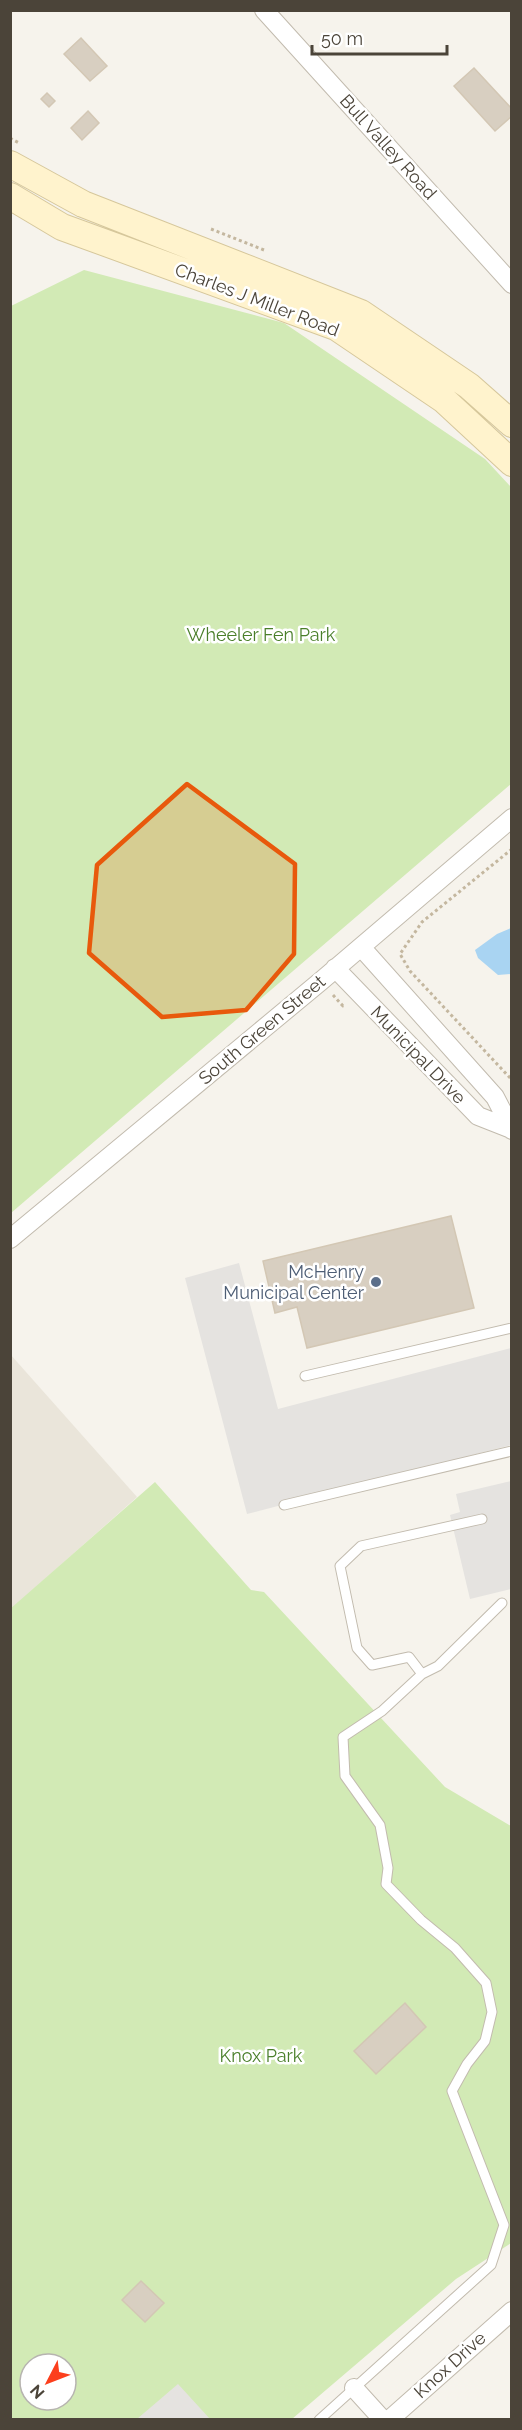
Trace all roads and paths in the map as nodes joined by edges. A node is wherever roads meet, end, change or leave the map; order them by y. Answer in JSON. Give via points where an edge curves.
{"nodes":[{"id":1,"x":264,"y":10,"type":"edge"},
{"id":2,"x":10,"y":164,"type":"edge"},
{"id":3,"x":10,"y":196,"type":"edge"},
{"id":4,"x":512,"y":284,"type":"edge"},
{"id":5,"x":512,"y":424,"type":"edge"},
{"id":6,"x":512,"y":463,"type":"edge"},
{"id":7,"x":512,"y":818,"type":"edge"},
{"id":8,"x":512,"y":849,"type":"edge"},
{"id":9,"x":360,"y":947,"type":"junction"},
{"id":10,"x":335,"y":968,"type":"junction"},
{"id":11,"x":512,"y":1080,"type":"edge"},
{"id":12,"x":511,"y":1129,"type":"edge"},
{"id":13,"x":10,"y":1239,"type":"edge"},
{"id":14,"x":512,"y":1328,"type":"edge"},
{"id":15,"x":305,"y":1376,"type":"dead end"},
{"id":16,"x":512,"y":1451,"type":"edge"},
{"id":17,"x":284,"y":1505,"type":"dead end"},
{"id":18,"x":482,"y":1519,"type":"dead end"},
{"id":19,"x":502,"y":1603,"type":"dead end"},
{"id":20,"x":422,"y":1674,"type":"junction"},
{"id":21,"x":512,"y":2311,"type":"edge"},
{"id":22,"x":354,"y":2388,"type":"junction"},
{"id":23,"x":319,"y":2420,"type":"edge"},
{"id":24,"x":383,"y":2420,"type":"edge"},
{"id":25,"x":389,"y":2420,"type":"edge"}],
"edges":[{"from":1,"to":4,"type":"street","name":"Bull Valley Road"},
{"from":2,"to":5,"type":"street","name":"Charles J Miller Road","via":[[83,204],[361,313],[469,386]]},
{"from":3,"to":6,"type":"street","name":"Charles J Miller Road","via":[[62,227],[336,327],[444,400]]},
{"from":7,"to":9,"type":"street","name":"South Green Street"},
{"from":8,"to":11,"type":"path","via":[[422,922],[400,954],[410,971]]},
{"from":9,"to":10,"type":"street","name":"South Green Street"},
{"from":9,"to":12,"type":"street","name":"Municipal Drive","via":[[495,1097]]},
{"from":10,"to":12,"type":"street","name":"Municipal Drive","via":[[478,1116]]},
{"from":10,"to":13,"type":"street","name":"South Green Street"},
{"from":14,"to":15,"type":"lane"},
{"from":16,"to":17,"type":"lane"},
{"from":18,"to":20,"type":"lane","via":[[361,1546],[340,1566],[357,1648],[372,1665],[409,1657]]},
{"from":19,"to":20,"type":"lane","via":[[438,1666]]},
{"from":20,"to":22,"type":"lane","via":[[382,1711],[343,1737],[345,1776],[380,1825],[388,1868],[386,1884],[455,1948],[486,1983],[492,2012],[485,2041],[452,2091],[504,2225],[491,2265]]},
{"from":21,"to":25,"type":"street","name":"Knox Drive"},
{"from":22,"to":23,"type":"lane"},
{"from":22,"to":24,"type":"street"}]}
